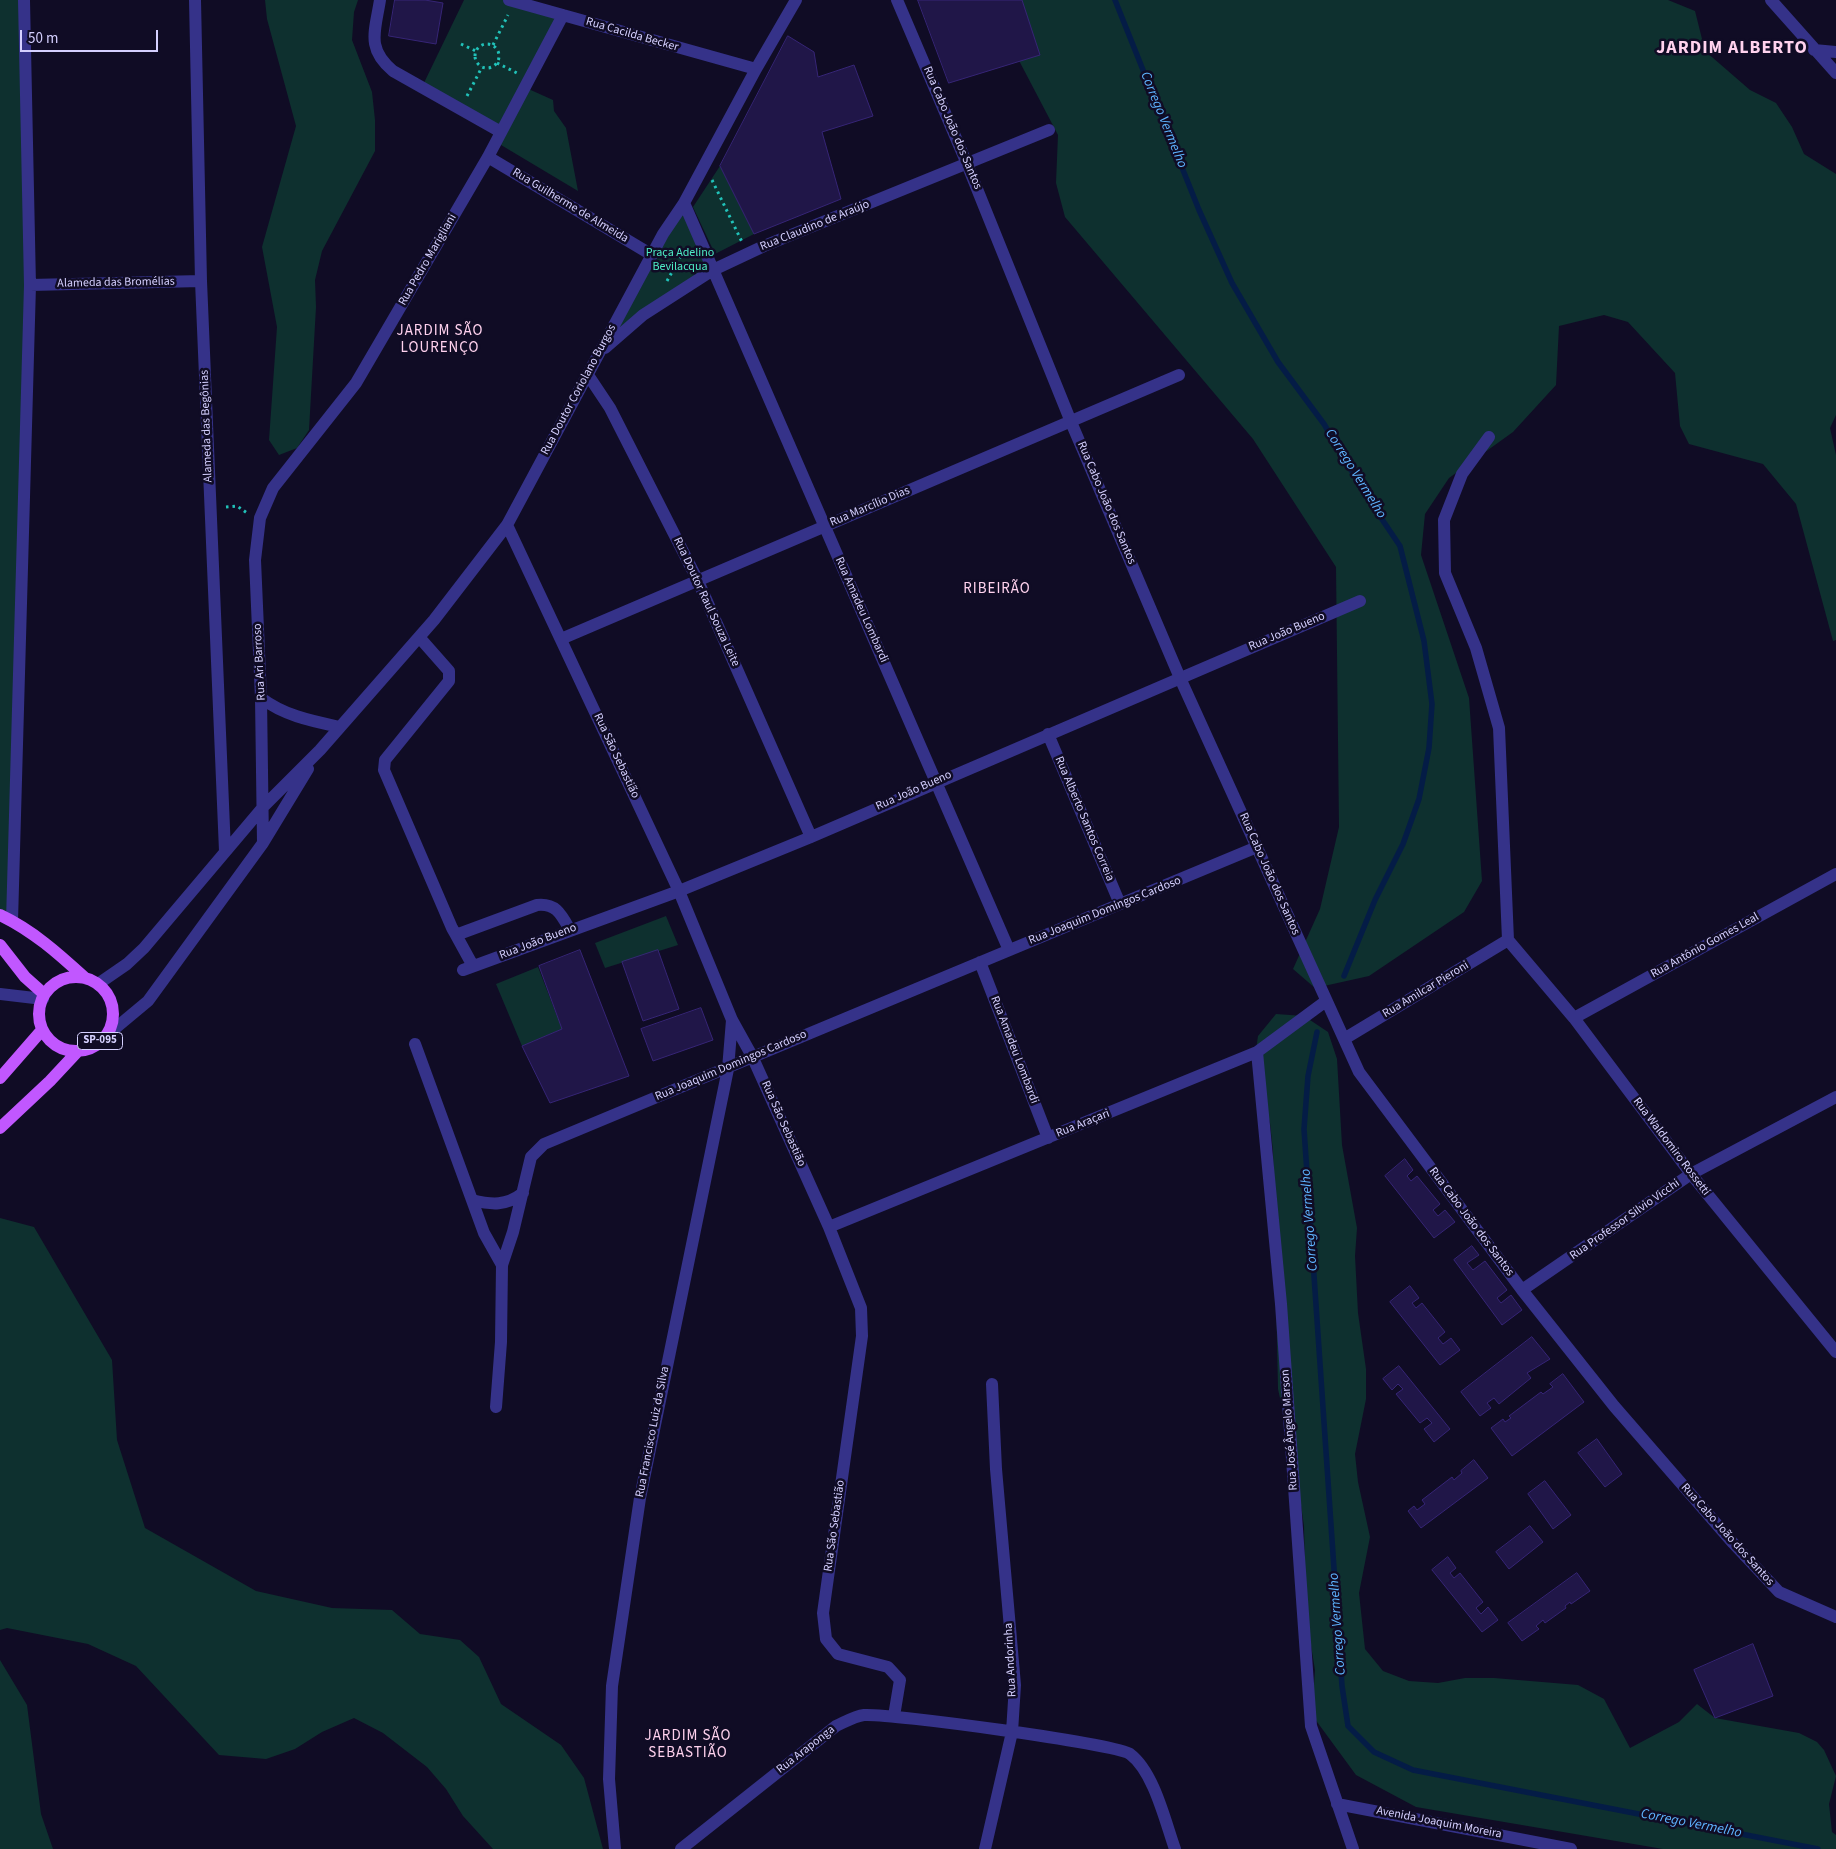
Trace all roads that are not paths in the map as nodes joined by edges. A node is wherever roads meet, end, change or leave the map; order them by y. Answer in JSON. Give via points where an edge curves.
{"nodes":[{"id":1,"x":24,"y":0,"type":"edge"},
{"id":2,"x":195,"y":0,"type":"edge"},
{"id":3,"x":380,"y":0,"type":"edge"},
{"id":4,"x":796,"y":0,"type":"edge"},
{"id":5,"x":898,"y":0,"type":"edge"},
{"id":6,"x":1771,"y":0,"type":"edge"},
{"id":7,"x":512,"y":1,"type":"edge"},
{"id":8,"x":563,"y":15,"type":"junction"},
{"id":9,"x":1814,"y":50,"type":"junction"},
{"id":10,"x":1836,"y":52,"type":"edge"},
{"id":11,"x":756,"y":69,"type":"junction"},
{"id":12,"x":1836,"y":73,"type":"edge"},
{"id":13,"x":1049,"y":130,"type":"dead end"},
{"id":14,"x":501,"y":132,"type":"junction"},
{"id":15,"x":488,"y":157,"type":"junction"},
{"id":16,"x":967,"y":164,"type":"junction"},
{"id":17,"x":684,"y":203,"type":"junction"},
{"id":18,"x":652,"y":255,"type":"junction"},
{"id":19,"x":713,"y":270,"type":"junction"},
{"id":20,"x":201,"y":282,"type":"junction"},
{"id":21,"x":30,"y":285,"type":"junction"},
{"id":22,"x":598,"y":354,"type":"junction"},
{"id":23,"x":588,"y":375,"type":"junction"},
{"id":24,"x":1179,"y":375,"type":"dead end"},
{"id":25,"x":1071,"y":422,"type":"junction"},
{"id":26,"x":1489,"y":437,"type":"dead end"},
{"id":27,"x":260,"y":520,"type":"joint"},
{"id":28,"x":507,"y":525,"type":"junction"},
{"id":29,"x":825,"y":526,"type":"junction"},
{"id":30,"x":698,"y":581,"type":"junction"},
{"id":31,"x":1360,"y":601,"type":"dead end"},
{"id":32,"x":419,"y":637,"type":"junction"},
{"id":33,"x":561,"y":639,"type":"junction"},
{"id":34,"x":1180,"y":678,"type":"junction"},
{"id":35,"x":261,"y":698,"type":"junction"},
{"id":36,"x":340,"y":727,"type":"junction"},
{"id":37,"x":1048,"y":734,"type":"junction"},
{"id":38,"x":320,"y":750,"type":"junction"},
{"id":39,"x":936,"y":782,"type":"junction"},
{"id":40,"x":264,"y":806,"type":"junction"},
{"id":41,"x":811,"y":836,"type":"junction"},
{"id":42,"x":263,"y":843,"type":"junction"},
{"id":43,"x":1257,"y":847,"type":"junction"},
{"id":44,"x":225,"y":851,"type":"junction"},
{"id":45,"x":1836,"y":874,"type":"edge"},
{"id":46,"x":678,"y":891,"type":"junction"},
{"id":47,"x":1120,"y":904,"type":"junction"},
{"id":48,"x":0,"y":915,"type":"edge"},
{"id":49,"x":12,"y":921,"type":"junction"},
{"id":50,"x":570,"y":930,"type":"junction"},
{"id":51,"x":456,"y":935,"type":"junction"},
{"id":52,"x":1508,"y":940,"type":"junction"},
{"id":53,"x":0,"y":945,"type":"edge"},
{"id":54,"x":1009,"y":950,"type":"junction"},
{"id":55,"x":980,"y":962,"type":"junction"},
{"id":56,"x":85,"y":978,"type":"junction"},
{"id":57,"x":98,"y":984,"type":"junction"},
{"id":58,"x":0,"y":994,"type":"edge"},
{"id":59,"x":43,"y":997,"type":"junction"},
{"id":60,"x":1326,"y":1001,"type":"junction"},
{"id":61,"x":1574,"y":1018,"type":"junction"},
{"id":62,"x":732,"y":1020,"type":"junction"},
{"id":63,"x":42,"y":1030,"type":"junction"},
{"id":64,"x":106,"y":1036,"type":"junction"},
{"id":65,"x":1344,"y":1039,"type":"junction"},
{"id":66,"x":415,"y":1044,"type":"dead end"},
{"id":67,"x":78,"y":1051,"type":"junction"},
{"id":68,"x":1257,"y":1052,"type":"junction"},
{"id":69,"x":752,"y":1056,"type":"junction"},
{"id":70,"x":728,"y":1069,"type":"junction"},
{"id":71,"x":0,"y":1078,"type":"edge"},
{"id":72,"x":1836,"y":1097,"type":"edge"},
{"id":73,"x":0,"y":1128,"type":"edge"},
{"id":74,"x":1048,"y":1138,"type":"junction"},
{"id":75,"x":1691,"y":1174,"type":"junction"},
{"id":76,"x":522,"y":1193,"type":"junction"},
{"id":77,"x":472,"y":1200,"type":"junction"},
{"id":78,"x":829,"y":1227,"type":"junction"},
{"id":79,"x":502,"y":1265,"type":"junction"},
{"id":80,"x":1522,"y":1290,"type":"junction"},
{"id":81,"x":1836,"y":1352,"type":"edge"},
{"id":82,"x":992,"y":1384,"type":"dead end"},
{"id":83,"x":496,"y":1407,"type":"dead end"},
{"id":84,"x":1836,"y":1617,"type":"edge"},
{"id":85,"x":894,"y":1716,"type":"junction"},
{"id":86,"x":1012,"y":1732,"type":"junction"},
{"id":87,"x":1337,"y":1804,"type":"junction"},
{"id":88,"x":616,"y":1847,"type":"edge"},
{"id":89,"x":681,"y":1849,"type":"edge"},
{"id":90,"x":985,"y":1849,"type":"edge"},
{"id":91,"x":1175,"y":1849,"type":"edge"},
{"id":92,"x":1353,"y":1849,"type":"edge"},
{"id":93,"x":1571,"y":1849,"type":"edge"}],
"edges":[{"from":1,"to":21,"type":"street"},
{"from":2,"to":20,"type":"street","name":"Alameda das Begônias"},
{"from":3,"to":14,"type":"street","via":[[373,40],[379,60]]},
{"from":4,"to":11,"type":"street","name":"Rua Doutor Coriolano Burgos"},
{"from":5,"to":16,"type":"street","name":"Rua Cabo João dos Santos"},
{"from":6,"to":9,"type":"street"},
{"from":7,"to":8,"type":"street","name":"Rua Cacilda Becker"},
{"from":8,"to":11,"type":"street","name":"Rua Cacilda Becker"},
{"from":8,"to":14,"type":"street","name":"Rua Pedro Marigliani"},
{"from":9,"to":10,"type":"street"},
{"from":9,"to":12,"type":"street"},
{"from":11,"to":17,"type":"street","name":"Rua Doutor Coriolano Burgos"},
{"from":13,"to":16,"type":"street","name":"Rua Claudino de Araújo"},
{"from":14,"to":15,"type":"street","name":"Rua Pedro Marigliani"},
{"from":15,"to":18,"type":"street","name":"Rua Guilherme de Almeida"},
{"from":15,"to":27,"type":"street","name":"Rua Pedro Marigliani","via":[[356,383],[273,488]]},
{"from":16,"to":19,"type":"street","name":"Rua Claudino de Araújo"},
{"from":16,"to":25,"type":"street","name":"Rua Cabo João dos Santos"},
{"from":17,"to":18,"type":"street","name":"Rua Doutor Coriolano Burgos"},
{"from":17,"to":19,"type":"street"},
{"from":18,"to":22,"type":"street","name":"Rua Doutor Coriolano Burgos"},
{"from":19,"to":22,"type":"street","name":"Rua Claudino de Araújo","via":[[643,315]]},
{"from":19,"to":29,"type":"street","name":"Rua Amadeu Lombardi"},
{"from":20,"to":21,"type":"street","name":"Alameda das Bromélias"},
{"from":20,"to":44,"type":"street","name":"Alameda das Begônias"},
{"from":21,"to":49,"type":"street"},
{"from":22,"to":23,"type":"street","name":"Rua Doutor Coriolano Burgos"},
{"from":23,"to":28,"type":"street","name":"Rua Doutor Coriolano Burgos"},
{"from":23,"to":30,"type":"street","name":"Rua Doutor Raul Souza Leite","via":[[610,408]]},
{"from":24,"to":25,"type":"street","name":"Rua Marcílio Dias"},
{"from":25,"to":29,"type":"street","name":"Rua Marcílio Dias"},
{"from":25,"to":34,"type":"street","name":"Rua Cabo João dos Santos"},
{"from":26,"to":52,"type":"street","via":[[1462,474],[1444,520],[1445,573],[1476,648],[1499,728]]},
{"from":27,"to":35,"type":"street","name":"Rua Ari Barroso","via":[[255,560]]},
{"from":28,"to":32,"type":"street","name":"Rua Doutor Coriolano Burgos"},
{"from":28,"to":33,"type":"street","name":"Rua São Sebastião"},
{"from":29,"to":30,"type":"street","name":"Rua Marcílio Dias"},
{"from":29,"to":39,"type":"street","name":"Rua Amadeu Lombardi"},
{"from":30,"to":33,"type":"street","name":"Rua Marcílio Dias"},
{"from":30,"to":41,"type":"street","name":"Rua Doutor Raul Souza Leite"},
{"from":31,"to":34,"type":"street","name":"Rua João Bueno"},
{"from":32,"to":36,"type":"street","name":"Rua Doutor Coriolano Burgos"},
{"from":32,"to":51,"type":"street","via":[[449,671],[449,681],[385,760],[384,770]]},
{"from":33,"to":46,"type":"street","name":"Rua São Sebastião"},
{"from":34,"to":37,"type":"street","name":"Rua João Bueno"},
{"from":34,"to":43,"type":"street","name":"Rua Cabo João dos Santos"},
{"from":35,"to":36,"type":"street","via":[[296,717]]},
{"from":35,"to":40,"type":"street","name":"Rua Ari Barroso"},
{"from":36,"to":38,"type":"street","name":"Rua Doutor Coriolano Burgos"},
{"from":37,"to":39,"type":"street","name":"Rua João Bueno"},
{"from":37,"to":47,"type":"street","name":"Rua Alberto Santos Correia"},
{"from":38,"to":40,"type":"street"},
{"from":38,"to":42,"type":"street"},
{"from":39,"to":41,"type":"street","name":"Rua João Bueno"},
{"from":39,"to":54,"type":"street","name":"Rua Amadeu Lombardi"},
{"from":40,"to":42,"type":"street","name":"Rua Ari Barroso"},
{"from":40,"to":44,"type":"street"},
{"from":41,"to":46,"type":"street","name":"Rua João Bueno"},
{"from":42,"to":64,"type":"street","via":[[148,1000]]},
{"from":43,"to":47,"type":"street","name":"Rua Joaquim Domingos Cardoso"},
{"from":43,"to":60,"type":"street","name":"Rua Cabo João dos Santos"},
{"from":44,"to":57,"type":"street","via":[[144,948]]},
{"from":45,"to":61,"type":"street","name":"Rua Antônio Gomes Leal"},
{"from":46,"to":50,"type":"street","name":"Rua João Bueno"},
{"from":46,"to":62,"type":"street","name":"Rua São Sebastião"},
{"from":47,"to":54,"type":"street","name":"Rua Joaquim Domingos Cardoso"},
{"from":48,"to":49,"type":"main road"},
{"from":49,"to":56,"type":"main road","via":[[55,950]]},
{"from":50,"to":51,"type":"street","via":[[558,910],[548,904],[537,905]]},
{"from":50,"to":51,"type":"street","name":"Rua João Bueno","via":[[468,968]]},
{"from":52,"to":61,"type":"street","name":"Rua Waldomiro Rossetti"},
{"from":52,"to":65,"type":"street","name":"Rua Amilcar Pieroni"},
{"from":53,"to":59,"type":"main road"},
{"from":54,"to":55,"type":"street","name":"Rua Joaquim Domingos Cardoso"},
{"from":55,"to":69,"type":"street","name":"Rua Joaquim Domingos Cardoso"},
{"from":55,"to":74,"type":"street","name":"Rua Amadeu Lombardi"},
{"from":56,"to":57,"type":"main road"},
{"from":56,"to":59,"type":"main road","via":[[62,979]]},
{"from":57,"to":64,"type":"main road","number":"SP-095","via":[[110,999],[113,1018]]},
{"from":58,"to":59,"type":"street"},
{"from":59,"to":63,"type":"main road","via":[[39,1012]]},
{"from":60,"to":65,"type":"street","name":"Rua Cabo João dos Santos"},
{"from":60,"to":68,"type":"street","name":"Rua Araçari"},
{"from":61,"to":75,"type":"street","name":"Rua Waldomiro Rossetti"},
{"from":62,"to":69,"type":"street","name":"Rua São Sebastião"},
{"from":62,"to":70,"type":"street","name":"Rua Francisco Luiz da Silva"},
{"from":63,"to":67,"type":"main road","number":"SP-095","via":[[51,1042],[63,1049]]},
{"from":63,"to":71,"type":"main road"},
{"from":64,"to":67,"type":"main road","number":"SP-095","via":[[92,1048]]},
{"from":65,"to":80,"type":"street","name":"Rua Cabo João dos Santos","via":[[1360,1072]]},
{"from":66,"to":77,"type":"street"},
{"from":67,"to":73,"type":"main road","number":"SP-095"},
{"from":68,"to":74,"type":"street","name":"Rua Araçari"},
{"from":68,"to":87,"type":"street","name":"Rua José Ângelo Marson","via":[[1281,1304],[1311,1726]]},
{"from":69,"to":70,"type":"street","name":"Rua Joaquim Domingos Cardoso"},
{"from":69,"to":78,"type":"street","name":"Rua São Sebastião"},
{"from":70,"to":76,"type":"street","name":"Rua Joaquim Domingos Cardoso","via":[[544,1144],[531,1157]]},
{"from":70,"to":88,"type":"street","name":"Rua Francisco Luiz da Silva","via":[[640,1498],[617,1649],[612,1686],[609,1779]]},
{"from":72,"to":75,"type":"street","name":"Rua Professor Silvio Vicchi"},
{"from":74,"to":78,"type":"street","name":"Rua Araçari"},
{"from":75,"to":80,"type":"street","name":"Rua Professor Silvio Vicchi"},
{"from":75,"to":81,"type":"street","name":"Rua Waldomiro Rossetti"},
{"from":76,"to":77,"type":"street","via":[[503,1204]]},
{"from":76,"to":79,"type":"street","name":"Rua Joaquim Domingos Cardoso"},
{"from":77,"to":79,"type":"street","via":[[484,1233]]},
{"from":78,"to":85,"type":"street","name":"Rua São Sebastião","via":[[861,1308],[862,1336],[822,1612],[826,1640],[838,1654],[888,1667],[900,1680]]},
{"from":79,"to":83,"type":"street","name":"Rua Joaquim Domingos Cardoso"},
{"from":80,"to":84,"type":"street","name":"Rua Cabo João dos Santos","via":[[1614,1406],[1779,1592]]},
{"from":82,"to":86,"type":"street","name":"Rua Andorinha","via":[[1015,1685]]},
{"from":85,"to":86,"type":"street","name":"Rua Araponga"},
{"from":85,"to":89,"type":"street","name":"Rua Araponga","via":[[863,1715],[836,1726]]},
{"from":86,"to":90,"type":"street","name":"Rua Andorinha"},
{"from":86,"to":91,"type":"street","name":"Rua Araponga","via":[[1129,1753],[1146,1772]]},
{"from":87,"to":92,"type":"street","name":"Rua José Ângelo Marson"},
{"from":87,"to":93,"type":"street","name":"Avenida Joaquim Moreira"}]}
